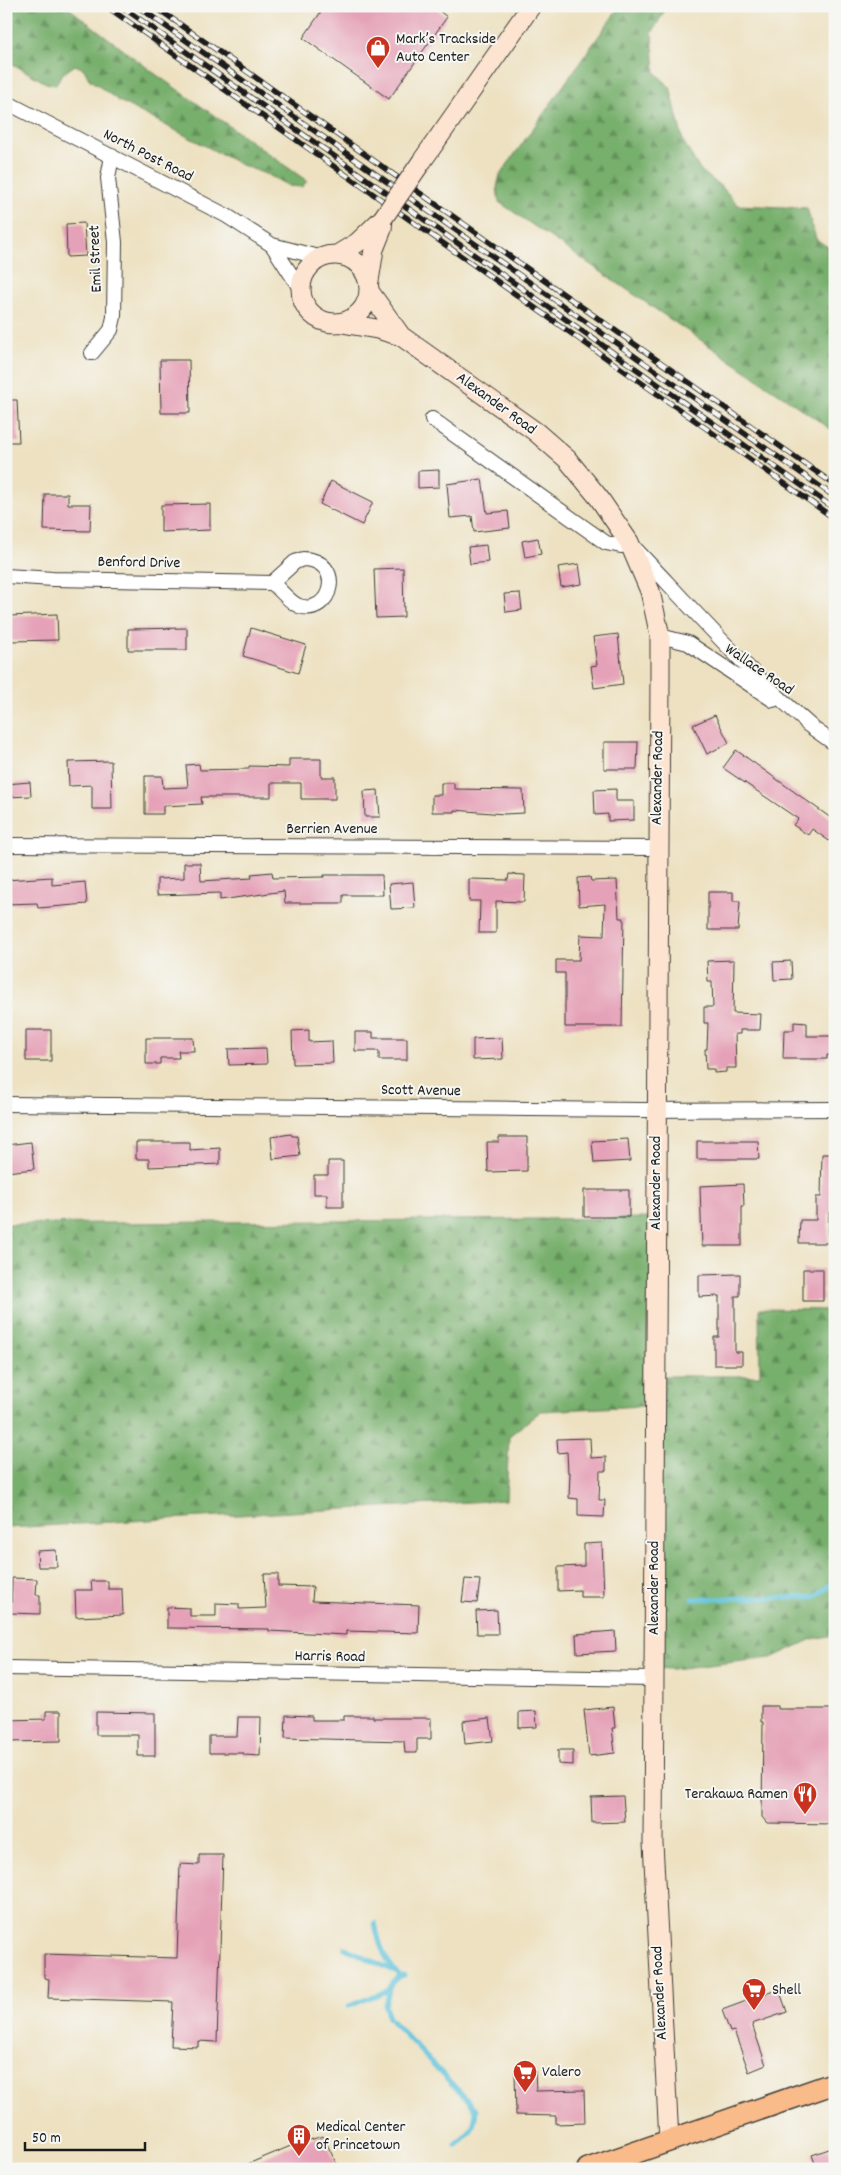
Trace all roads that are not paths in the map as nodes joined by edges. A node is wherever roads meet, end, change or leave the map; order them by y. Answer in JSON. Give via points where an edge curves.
{"nodes":[{"id":1,"x":531,"y":6,"type":"edge"},
{"id":2,"x":6,"y":102,"type":"edge"},
{"id":3,"x":112,"y":156,"type":"junction"},
{"id":4,"x":384,"y":218,"type":"junction"},
{"id":5,"x":272,"y":245,"type":"junction"},
{"id":6,"x":330,"y":257,"type":"junction"},
{"id":7,"x":369,"y":286,"type":"junction"},
{"id":8,"x":301,"y":290,"type":"junction"},
{"id":9,"x":342,"y":323,"type":"junction"},
{"id":10,"x":401,"y":336,"type":"junction"},
{"id":11,"x":92,"y":353,"type":"dead end"},
{"id":12,"x":432,"y":419,"type":"dead end"},
{"id":13,"x":629,"y":542,"type":"junction"},
{"id":14,"x":6,"y":576,"type":"edge"},
{"id":15,"x":272,"y":583,"type":"dead end"},
{"id":16,"x":660,"y":636,"type":"junction"},
{"id":17,"x":813,"y":728,"type":"junction"},
{"id":18,"x":835,"y":744,"type":"edge"},
{"id":19,"x":6,"y":845,"type":"edge"},
{"id":20,"x":657,"y":848,"type":"junction"},
{"id":21,"x":6,"y":1104,"type":"edge"},
{"id":22,"x":835,"y":1109,"type":"edge"},
{"id":23,"x":656,"y":1110,"type":"junction"},
{"id":24,"x":6,"y":1668,"type":"edge"},
{"id":25,"x":653,"y":1679,"type":"junction"},
{"id":26,"x":835,"y":2083,"type":"edge"},
{"id":27,"x":669,"y":2140,"type":"junction"},
{"id":28,"x":588,"y":2169,"type":"edge"}],
"edges":[{"from":1,"to":4,"type":"street","bridge":true},
{"from":2,"to":3,"type":"street","name":"North Post Road"},
{"from":3,"to":5,"type":"street","name":"North Post Road","via":[[227,216]]},
{"from":3,"to":11,"type":"street","name":"Emil Street","via":[[108,178],[115,242],[114,317],[111,330]]},
{"from":4,"to":6,"type":"street","via":[[357,244]]},
{"from":4,"to":7,"type":"street","via":[[372,257]]},
{"from":5,"to":6,"type":"street","name":"North Post Road"},
{"from":5,"to":8,"type":"street","name":"North Post Road"},
{"from":6,"to":7,"type":"street","via":[[345,256],[357,263],[366,274]]},
{"from":6,"to":8,"type":"street","via":[[307,271]]},
{"from":7,"to":9,"type":"street","via":[[367,302],[361,312]]},
{"from":7,"to":10,"type":"street","name":"Alexander Road"},
{"from":8,"to":9,"type":"street","via":[[303,302],[310,312],[324,321]]},
{"from":9,"to":10,"type":"street","name":"Alexander Road"},
{"from":10,"to":13,"type":"street","name":"Alexander Road","via":[[555,448],[589,484]]},
{"from":12,"to":13,"type":"street","via":[[606,543],[621,546]]},
{"from":13,"to":16,"type":"street","name":"Alexander Road","via":[[650,591]]},
{"from":13,"to":17,"type":"street","via":[[727,646]]},
{"from":14,"to":15,"type":"street","name":"Benford Drive","via":[[62,580]]},
{"from":16,"to":17,"type":"street","name":"Wallace Road","via":[[688,643]]},
{"from":16,"to":20,"type":"street","name":"Alexander Road"},
{"from":17,"to":18,"type":"street","name":"Wallace Road"},
{"from":19,"to":20,"type":"street","name":"Berrien Avenue"},
{"from":20,"to":23,"type":"street","name":"Alexander Road"},
{"from":21,"to":23,"type":"street","name":"Scott Avenue"},
{"from":22,"to":23,"type":"street","name":"Scott Avenue"},
{"from":23,"to":25,"type":"street","name":"Alexander Road"},
{"from":24,"to":25,"type":"street","name":"Harris Road"},
{"from":25,"to":27,"type":"street","name":"Alexander Road","via":[[653,1843]]},
{"from":26,"to":27,"type":"main road"},
{"from":27,"to":28,"type":"main road"}]}
